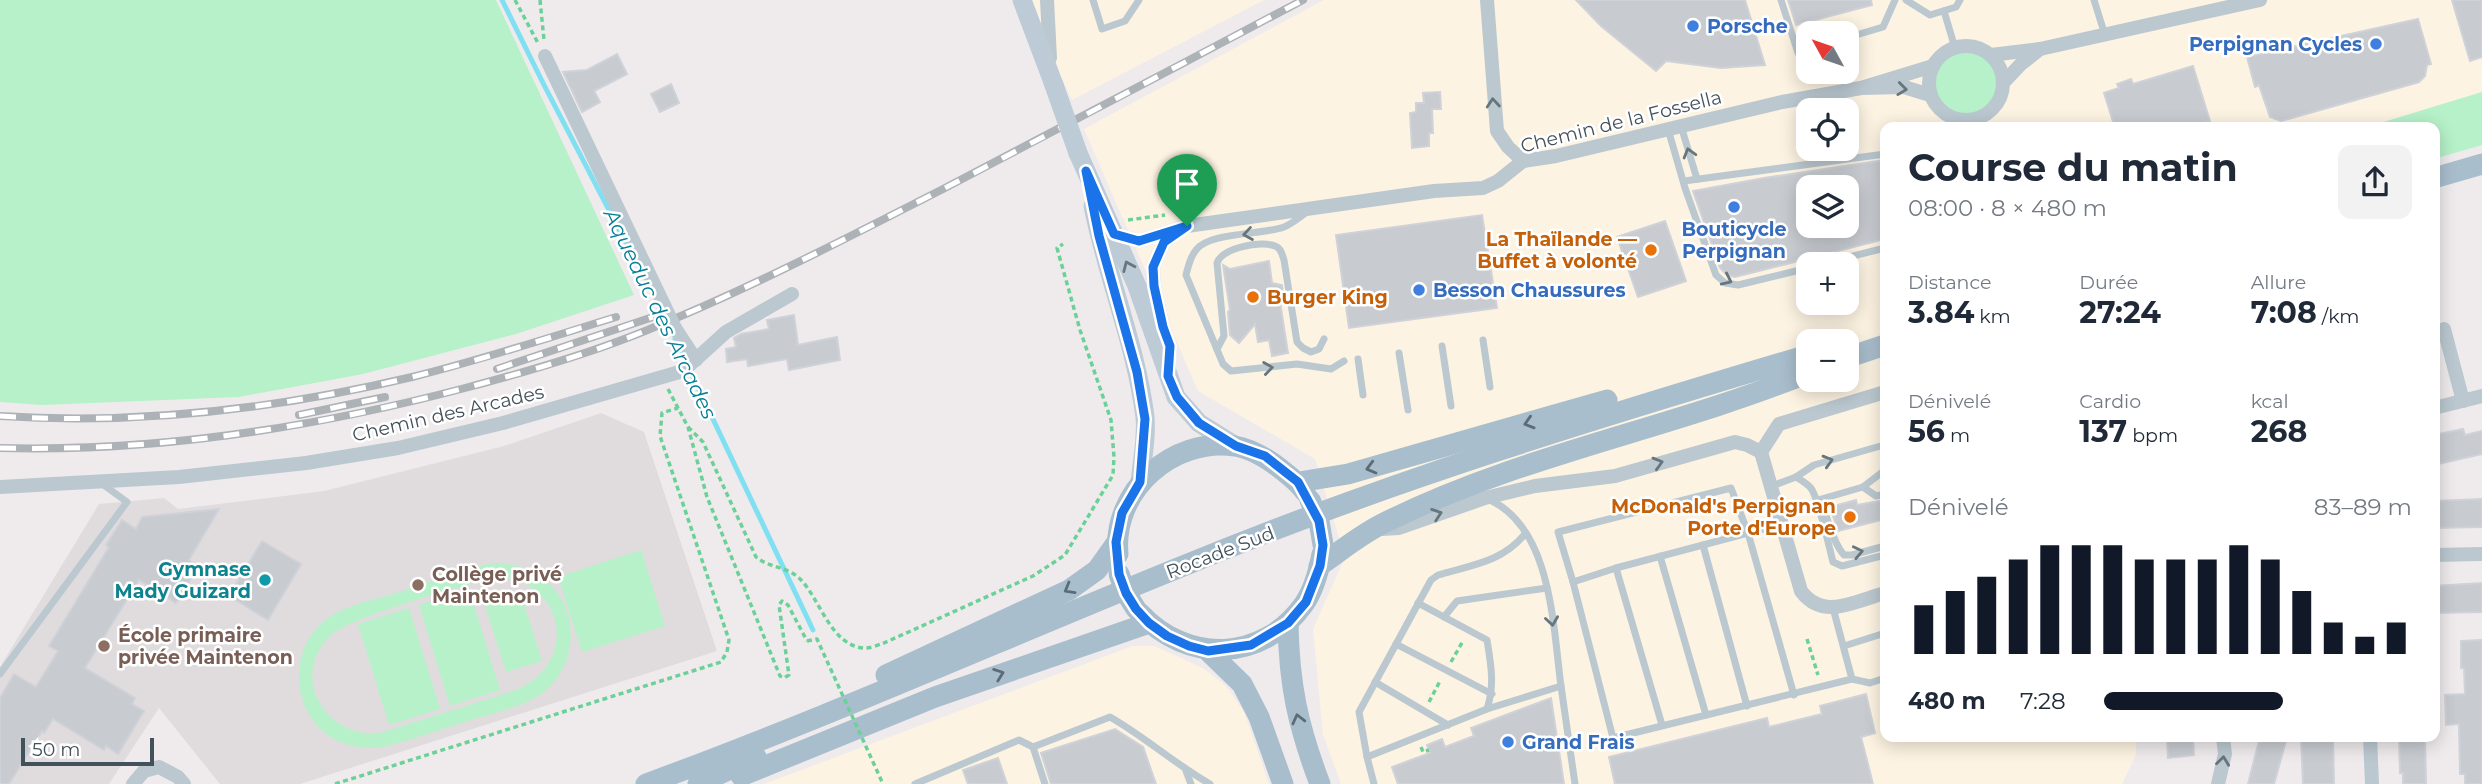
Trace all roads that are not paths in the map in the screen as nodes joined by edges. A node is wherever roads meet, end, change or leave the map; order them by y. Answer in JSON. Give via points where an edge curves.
{"nodes":[{"id":1,"x":1022,"y":0,"type":"edge"},
{"id":2,"x":1035,"y":0,"type":"edge"},
{"id":3,"x":1047,"y":0,"type":"edge"},
{"id":4,"x":1093,"y":0,"type":"edge"},
{"id":5,"x":1139,"y":0,"type":"edge"},
{"id":6,"x":1487,"y":0,"type":"edge"},
{"id":7,"x":1781,"y":0,"type":"edge"},
{"id":8,"x":1895,"y":0,"type":"edge"},
{"id":9,"x":1906,"y":0,"type":"edge"},
{"id":10,"x":1959,"y":0,"type":"edge"},
{"id":11,"x":2094,"y":0,"type":"edge"},
{"id":12,"x":2260,"y":0,"type":"edge"},
{"id":13,"x":1944,"y":11,"type":"junction"},
{"id":14,"x":1859,"y":34,"type":"edge"},
{"id":15,"x":2105,"y":34,"type":"junction"},
{"id":16,"x":1796,"y":47,"type":"edge"},
{"id":17,"x":1955,"y":48,"type":"junction"},
{"id":18,"x":2040,"y":49,"type":"junction"},
{"id":19,"x":1991,"y":55,"type":"junction"},
{"id":20,"x":545,"y":56,"type":"road end"},
{"id":21,"x":1933,"y":66,"type":"junction"},
{"id":22,"x":1051,"y":72,"type":"junction"},
{"id":23,"x":2003,"y":83,"type":"junction"},
{"id":24,"x":1861,"y":88,"type":"junction"},
{"id":25,"x":1930,"y":95,"type":"junction"},
{"id":26,"x":1985,"y":121,"type":"edge"},
{"id":27,"x":1961,"y":122,"type":"edge"},
{"id":28,"x":1965,"y":122,"type":"edge"},
{"id":29,"x":1675,"y":128,"type":"junction"},
{"id":30,"x":1880,"y":155,"type":"edge"},
{"id":31,"x":1523,"y":161,"type":"junction"},
{"id":32,"x":1082,"y":162,"type":"junction"},
{"id":33,"x":2482,"y":164,"type":"edge"},
{"id":34,"x":2440,"y":176,"type":"edge"},
{"id":35,"x":1697,"y":180,"type":"junction"},
{"id":36,"x":1684,"y":181,"type":"junction"},
{"id":37,"x":1310,"y":209,"type":"junction"},
{"id":38,"x":1187,"y":226,"type":"junction"},
{"id":39,"x":1114,"y":234,"type":"junction"},
{"id":40,"x":1880,"y":249,"type":"edge"},
{"id":41,"x":1859,"y":254,"type":"edge"},
{"id":42,"x":1796,"y":271,"type":"edge"},
{"id":43,"x":792,"y":293,"type":"dead end"},
{"id":44,"x":2445,"y":329,"type":"dead end"},
{"id":45,"x":1880,"y":334,"type":"edge"},
{"id":46,"x":1324,"y":339,"type":"dead end"},
{"id":47,"x":1483,"y":340,"type":"dead end"},
{"id":48,"x":1859,"y":345,"type":"edge"},
{"id":49,"x":1442,"y":346,"type":"dead end"},
{"id":50,"x":1880,"y":346,"type":"edge"},
{"id":51,"x":1859,"y":348,"type":"edge"},
{"id":52,"x":1217,"y":349,"type":"junction"},
{"id":53,"x":1399,"y":353,"type":"dead end"},
{"id":54,"x":1796,"y":353,"type":"edge"},
{"id":55,"x":1796,"y":356,"type":"edge"},
{"id":56,"x":1358,"y":359,"type":"dead end"},
{"id":57,"x":696,"y":360,"type":"junction"},
{"id":58,"x":1344,"y":361,"type":"dead end"},
{"id":59,"x":1796,"y":372,"type":"edge"},
{"id":60,"x":1168,"y":376,"type":"junction"},
{"id":61,"x":1796,"y":378,"type":"edge"},
{"id":62,"x":1490,"y":387,"type":"dead end"},
{"id":63,"x":1880,"y":394,"type":"edge"},
{"id":64,"x":1363,"y":395,"type":"dead end"},
{"id":65,"x":2482,"y":396,"type":"edge"},
{"id":66,"x":2463,"y":401,"type":"junction"},
{"id":67,"x":1451,"y":406,"type":"dead end"},
{"id":68,"x":2440,"y":407,"type":"edge"},
{"id":69,"x":1408,"y":410,"type":"dead end"},
{"id":70,"x":1574,"y":410,"type":"junction"},
{"id":71,"x":1597,"y":418,"type":"junction"},
{"id":72,"x":1236,"y":446,"type":"junction"},
{"id":73,"x":1880,"y":446,"type":"edge"},
{"id":74,"x":1761,"y":452,"type":"junction"},
{"id":75,"x":1880,"y":474,"type":"edge"},
{"id":76,"x":1796,"y":477,"type":"junction"},
{"id":77,"x":100,"y":482,"type":"junction"},
{"id":78,"x":1140,"y":482,"type":"junction"},
{"id":79,"x":1772,"y":486,"type":"junction"},
{"id":80,"x":0,"y":487,"type":"edge"},
{"id":81,"x":1863,"y":487,"type":"junction"},
{"id":82,"x":1304,"y":491,"type":"junction"},
{"id":83,"x":1880,"y":495,"type":"edge"},
{"id":84,"x":1485,"y":498,"type":"junction"},
{"id":85,"x":1818,"y":500,"type":"junction"},
{"id":86,"x":1783,"y":524,"type":"junction"},
{"id":87,"x":1372,"y":530,"type":"junction"},
{"id":88,"x":1748,"y":533,"type":"junction"},
{"id":89,"x":1525,"y":534,"type":"junction"},
{"id":90,"x":1116,"y":542,"type":"junction"},
{"id":91,"x":1703,"y":545,"type":"junction"},
{"id":92,"x":1880,"y":547,"type":"edge"},
{"id":93,"x":2482,"y":554,"type":"edge"},
{"id":94,"x":2440,"y":555,"type":"edge"},
{"id":95,"x":1660,"y":556,"type":"junction"},
{"id":96,"x":1880,"y":556,"type":"edge"},
{"id":97,"x":1320,"y":566,"type":"junction"},
{"id":98,"x":1616,"y":568,"type":"junction"},
{"id":99,"x":1573,"y":582,"type":"junction"},
{"id":100,"x":1547,"y":588,"type":"junction"},
{"id":101,"x":1880,"y":594,"type":"edge"},
{"id":102,"x":1418,"y":603,"type":"junction"},
{"id":103,"x":1833,"y":608,"type":"junction"},
{"id":104,"x":1142,"y":616,"type":"junction"},
{"id":105,"x":1444,"y":617,"type":"junction"},
{"id":106,"x":1288,"y":623,"type":"junction"},
{"id":107,"x":1880,"y":635,"type":"edge"},
{"id":108,"x":1396,"y":643,"type":"junction"},
{"id":109,"x":1844,"y":646,"type":"junction"},
{"id":110,"x":1208,"y":651,"type":"junction"},
{"id":111,"x":0,"y":674,"type":"edge"},
{"id":112,"x":1852,"y":679,"type":"junction"},
{"id":113,"x":1880,"y":680,"type":"edge"},
{"id":114,"x":1375,"y":682,"type":"junction"},
{"id":115,"x":1561,"y":686,"type":"junction"},
{"id":116,"x":1492,"y":694,"type":"junction"},
{"id":117,"x":1794,"y":695,"type":"junction"},
{"id":118,"x":1746,"y":706,"type":"junction"},
{"id":119,"x":1487,"y":709,"type":"junction"},
{"id":120,"x":1706,"y":715,"type":"junction"},
{"id":121,"x":1448,"y":725,"type":"junction"},
{"id":122,"x":1662,"y":725,"type":"junction"},
{"id":123,"x":2224,"y":742,"type":"edge"},
{"id":124,"x":2370,"y":742,"type":"edge"},
{"id":125,"x":1033,"y":747,"type":"junction"},
{"id":126,"x":1367,"y":757,"type":"junction"},
{"id":127,"x":1186,"y":770,"type":"junction"},
{"id":128,"x":133,"y":784,"type":"edge"},
{"id":129,"x":184,"y":784,"type":"edge"},
{"id":130,"x":636,"y":784,"type":"edge"},
{"id":131,"x":646,"y":784,"type":"edge"},
{"id":132,"x":698,"y":784,"type":"edge"},
{"id":133,"x":720,"y":784,"type":"edge"},
{"id":134,"x":915,"y":784,"type":"edge"},
{"id":135,"x":1045,"y":784,"type":"edge"},
{"id":136,"x":1191,"y":784,"type":"edge"},
{"id":137,"x":1210,"y":784,"type":"edge"},
{"id":138,"x":1283,"y":784,"type":"edge"},
{"id":139,"x":1320,"y":784,"type":"edge"},
{"id":140,"x":1374,"y":784,"type":"edge"},
{"id":141,"x":1575,"y":784,"type":"edge"},
{"id":142,"x":2218,"y":784,"type":"edge"},
{"id":143,"x":2372,"y":784,"type":"edge"}],
"edges":[{"from":1,"to":22,"type":"main road"},
{"from":2,"to":22,"type":"main road"},
{"from":3,"to":22,"type":"street"},
{"from":4,"to":5,"type":"lane","via":[[1102,29],[1125,21]]},
{"from":31,"to":6,"type":"street","one_way":true,"via":[[1497,131]]},
{"from":7,"to":16,"type":"lane"},
{"from":8,"to":14,"type":"lane","via":[[1883,27]]},
{"from":9,"to":13,"type":"lane","via":[[1930,15]]},
{"from":10,"to":13,"type":"lane","via":[[1956,7]]},
{"from":11,"to":15,"type":"lane"},
{"from":12,"to":15,"type":"street"},
{"from":13,"to":17,"type":"lane"},
{"from":15,"to":18,"type":"street"},
{"from":17,"to":19,"type":"street","via":[[1970,46]]},
{"from":17,"to":21,"type":"street"},
{"from":18,"to":19,"type":"street"},
{"from":18,"to":23,"type":"street"},
{"from":19,"to":23,"type":"street"},
{"from":20,"to":57,"type":"street","bridge":true,"via":[[675,328]]},
{"from":21,"to":24,"type":"street","name":"Chemin de la Fossella"},
{"from":21,"to":25,"type":"street"},
{"from":22,"to":32,"type":"main road","bridge":true},
{"from":23,"to":26,"type":"street"},
{"from":24,"to":25,"type":"street","name":"Chemin de la Fossella","one_way":true,"via":[[1904,87]]},
{"from":24,"to":29,"type":"street","name":"Chemin de la Fossella"},
{"from":25,"to":27,"type":"street","via":[[1941,111]]},
{"from":26,"to":28,"type":"street"},
{"from":29,"to":31,"type":"street","name":"Chemin de la Fossella"},
{"from":35,"to":29,"type":"lane","one_way":true},
{"from":29,"to":36,"type":"lane"},
{"from":30,"to":35,"type":"lane"},
{"from":31,"to":37,"type":"street","name":"Chemin de la Fossella","via":[[1483,188]]},
{"from":32,"to":39,"type":"main road"},
{"from":32,"to":78,"type":"main road","via":[[1137,372],[1145,429]]},
{"from":33,"to":34,"type":"main road"},
{"from":35,"to":36,"type":"lane"},
{"from":36,"to":42,"type":"lane","one_way":true,"via":[[1716,275],[1725,283],[1738,285]]},
{"from":37,"to":38,"type":"street","name":"Chemin de la Fossella"},
{"from":37,"to":52,"type":"lane","one_way":true,"via":[[1288,226],[1210,240],[1196,248],[1186,275]]},
{"from":38,"to":39,"type":"street","name":"Chemin de la Fossella","via":[[1139,241]]},
{"from":38,"to":60,"type":"street","via":[[1164,242],[1153,267],[1170,346]]},
{"from":60,"to":39,"type":"main road","one_way":true},
{"from":40,"to":41,"type":"lane"},
{"from":43,"to":57,"type":"street","name":"Chemin des Arcades","via":[[726,332]]},
{"from":44,"to":66,"type":"street"},
{"from":45,"to":48,"type":"main road"},
{"from":46,"to":52,"type":"lane","via":[[1319,349],[1311,352],[1297,342],[1280,249],[1256,244],[1219,257],[1224,336]]},
{"from":47,"to":62,"type":"lane"},
{"from":49,"to":67,"type":"lane"},
{"from":50,"to":51,"type":"main road"},
{"from":52,"to":58,"type":"lane","one_way":true,"via":[[1231,371],[1297,364],[1331,369]]},
{"from":53,"to":69,"type":"lane"},
{"from":54,"to":70,"type":"main road","via":[[1771,356]]},
{"from":55,"to":71,"type":"main road","name":"Rocade Sud"},
{"from":56,"to":64,"type":"lane"},
{"from":57,"to":77,"type":"street","name":"Chemin des Arcades","via":[[683,371],[398,448],[281,466]]},
{"from":59,"to":132,"type":"main road","name":"Rocade Sud","via":[[1596,431],[1357,511],[1195,572]]},
{"from":60,"to":72,"type":"main road","via":[[1177,397],[1199,423]]},
{"from":61,"to":87,"type":"main road","via":[[1461,489]]},
{"from":63,"to":74,"type":"street","via":[[1779,424]]},
{"from":65,"to":66,"type":"street"},
{"from":66,"to":68,"type":"street"},
{"from":70,"to":71,"type":"lane"},
{"from":70,"to":82,"type":"main road","one_way":true,"via":[[1348,474]]},
{"from":71,"to":131,"type":"main road","name":"Rocade Sud","via":[[1190,563],[758,743]]},
{"from":72,"to":78,"type":"main road","via":[[1182,452]]},
{"from":72,"to":82,"type":"main road","via":[[1265,456]]},
{"from":76,"to":73,"type":"lane","one_way":true,"via":[[1814,465]]},
{"from":74,"to":79,"type":"street"},
{"from":84,"to":74,"type":"street","one_way":true,"via":[[1615,476],[1735,442]]},
{"from":75,"to":81,"type":"lane"},
{"from":76,"to":79,"type":"lane"},
{"from":76,"to":85,"type":"lane"},
{"from":77,"to":80,"type":"street","name":"Chemin des Arcades"},
{"from":77,"to":111,"type":"lane","via":[[127,502]]},
{"from":78,"to":90,"type":"main road","via":[[1122,513]]},
{"from":79,"to":86,"type":"street"},
{"from":81,"to":83,"type":"lane"},
{"from":81,"to":85,"type":"lane"},
{"from":82,"to":97,"type":"main road","bridge":true,"via":[[1319,521]]},
{"from":87,"to":84,"type":"street","one_way":true,"via":[[1399,528]]},
{"from":84,"to":89,"type":"lane","via":[[1516,517]]},
{"from":85,"to":92,"type":"lane","one_way":true,"via":[[1844,555]]},
{"from":85,"to":96,"type":"lane","via":[[1833,562],[1842,566]]},
{"from":86,"to":88,"type":"lane"},
{"from":86,"to":103,"type":"street","via":[[1801,592],[1810,603]]},
{"from":87,"to":97,"type":"main road"},
{"from":88,"to":91,"type":"lane"},
{"from":88,"to":99,"type":"lane","via":[[1731,488],[1558,532]]},
{"from":88,"to":117,"type":"lane"},
{"from":89,"to":100,"type":"lane","via":[[1537,552]]},
{"from":89,"to":102,"type":"lane","via":[[1513,549],[1493,559],[1438,575]]},
{"from":90,"to":104,"type":"main road","bridge":true,"via":[[1119,574]]},
{"from":90,"to":130,"type":"main road","one_way":true,"via":[[1097,570],[1069,590]]},
{"from":91,"to":95,"type":"lane"},
{"from":91,"to":118,"type":"lane"},
{"from":93,"to":94,"type":"street"},
{"from":95,"to":98,"type":"lane"},
{"from":95,"to":120,"type":"lane"},
{"from":97,"to":106,"type":"main road","via":[[1306,602]]},
{"from":98,"to":99,"type":"lane"},
{"from":98,"to":122,"type":"lane"},
{"from":99,"to":122,"type":"lane","via":[[1613,738]]},
{"from":100,"to":105,"type":"lane","via":[[1457,601]]},
{"from":100,"to":115,"type":"lane","one_way":true},
{"from":101,"to":103,"type":"street"},
{"from":102,"to":105,"type":"lane"},
{"from":102,"to":108,"type":"lane"},
{"from":103,"to":109,"type":"lane"},
{"from":104,"to":110,"type":"main road","via":[[1167,636]]},
{"from":133,"to":104,"type":"main road","one_way":true,"via":[[826,737]]},
{"from":105,"to":116,"type":"lane","via":[[1487,640]]},
{"from":106,"to":110,"type":"main road","via":[[1251,645]]},
{"from":139,"to":106,"type":"main road","one_way":true,"via":[[1305,745],[1289,675]]},
{"from":107,"to":109,"type":"lane"},
{"from":108,"to":114,"type":"lane"},
{"from":108,"to":116,"type":"lane"},
{"from":109,"to":112,"type":"lane"},
{"from":110,"to":138,"type":"main road","via":[[1242,684]]},
{"from":112,"to":113,"type":"lane","via":[[1870,683]]},
{"from":112,"to":117,"type":"lane"},
{"from":114,"to":121,"type":"lane"},
{"from":114,"to":126,"type":"lane","via":[[1359,712]]},
{"from":115,"to":119,"type":"lane"},
{"from":115,"to":141,"type":"lane"},
{"from":116,"to":119,"type":"lane"},
{"from":117,"to":118,"type":"lane"},
{"from":118,"to":120,"type":"lane"},
{"from":119,"to":121,"type":"lane"},
{"from":120,"to":122,"type":"lane"},
{"from":121,"to":126,"type":"lane"},
{"from":142,"to":123,"type":"street","one_way":true},
{"from":124,"to":143,"type":"street"},
{"from":125,"to":127,"type":"lane","via":[[1110,717]]},
{"from":125,"to":134,"type":"lane","via":[[1019,740]]},
{"from":125,"to":135,"type":"lane"},
{"from":126,"to":140,"type":"lane"},
{"from":127,"to":136,"type":"lane"},
{"from":127,"to":137,"type":"lane"},
{"from":128,"to":129,"type":"street","via":[[144,771],[159,767]]}]}
